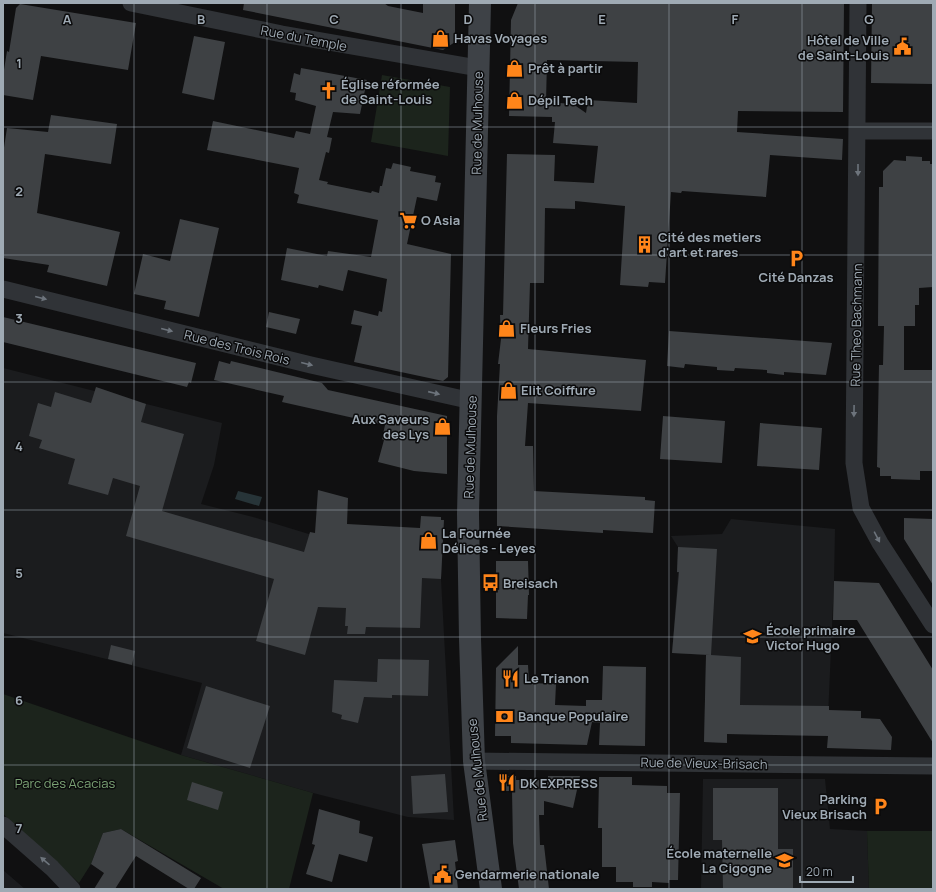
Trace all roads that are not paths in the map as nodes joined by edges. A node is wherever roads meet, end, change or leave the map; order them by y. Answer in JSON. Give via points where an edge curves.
{"nodes":[{"id":1,"x":131,"y":3,"type":"edge"},
{"id":2,"x":480,"y":3,"type":"edge"},
{"id":3,"x":858,"y":3,"type":"edge"},
{"id":4,"x":478,"y":68,"type":"junction"},
{"id":5,"x":858,"y":130,"type":"junction"},
{"id":6,"x":933,"y":131,"type":"edge"},
{"id":7,"x":3,"y":290,"type":"edge"},
{"id":8,"x":472,"y":401,"type":"junction"},
{"id":9,"x":933,"y":625,"type":"edge"},
{"id":10,"x":474,"y":761,"type":"junction"},
{"id":11,"x":933,"y":766,"type":"edge"},
{"id":12,"x":3,"y":825,"type":"edge"},
{"id":13,"x":72,"y":889,"type":"edge"},
{"id":14,"x":491,"y":889,"type":"edge"}],
"edges":[{"from":1,"to":4,"type":"street","name":"Rue du Temple","via":[[282,34]]},
{"from":2,"to":4,"type":"main road","name":"Rue de Mulhouse"},
{"from":3,"to":5,"type":"street","name":"Rue Theo Bachmann"},
{"from":4,"to":8,"type":"main road","name":"Rue de Mulhouse"},
{"from":5,"to":6,"type":"street"},
{"from":5,"to":9,"type":"street","name":"Rue Theo Bachmann","one_way":true,"via":[[854,463],[856,486],[861,508],[880,543]]},
{"from":7,"to":8,"type":"street","name":"Rue des Trois Rois","one_way":true,"via":[[311,365]]},
{"from":8,"to":10,"type":"main road","name":"Rue de Mulhouse","via":[[468,549]]},
{"from":10,"to":11,"type":"street","name":"Rue de Vieux-Brisach"},
{"from":10,"to":14,"type":"main road","name":"Rue de Mulhouse"},
{"from":13,"to":12,"type":"street","one_way":true}]}
